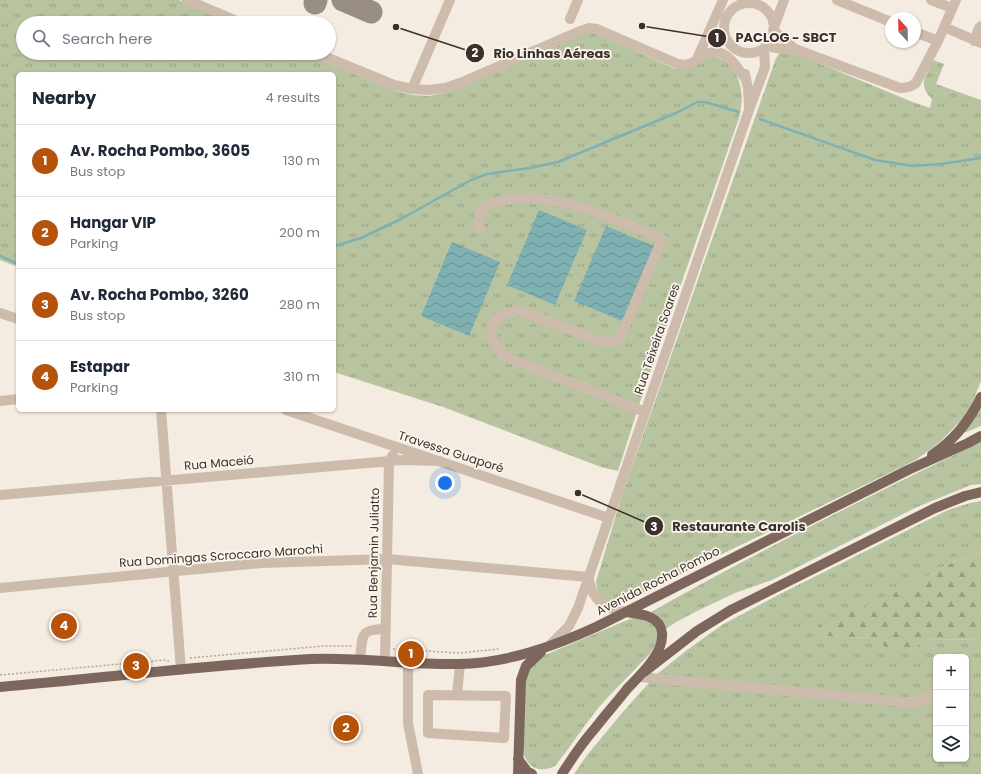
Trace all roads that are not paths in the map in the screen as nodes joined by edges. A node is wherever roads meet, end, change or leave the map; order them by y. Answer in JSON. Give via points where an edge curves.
{"nodes":[{"id":1,"x":187,"y":0,"type":"edge"},
{"id":2,"x":450,"y":0,"type":"edge"},
{"id":3,"x":578,"y":0,"type":"edge"},
{"id":4,"x":724,"y":0,"type":"edge"},
{"id":5,"x":784,"y":0,"type":"edge"},
{"id":6,"x":837,"y":0,"type":"edge"},
{"id":7,"x":931,"y":0,"type":"edge"},
{"id":8,"x":954,"y":4,"type":"edge"},
{"id":9,"x":225,"y":16,"type":"edge"},
{"id":10,"x":570,"y":19,"type":"dead end"},
{"id":11,"x":885,"y":20,"type":"edge"},
{"id":12,"x":981,"y":26,"type":"edge"},
{"id":13,"x":724,"y":27,"type":"junction"},
{"id":14,"x":944,"y":27,"type":"junction"},
{"id":15,"x":773,"y":28,"type":"junction"},
{"id":16,"x":921,"y":34,"type":"edge"},
{"id":17,"x":938,"y":41,"type":"junction"},
{"id":18,"x":978,"y":42,"type":"edge"},
{"id":19,"x":733,"y":47,"type":"junction"},
{"id":20,"x":766,"y":47,"type":"junction"},
{"id":21,"x":795,"y":49,"type":"junction"},
{"id":22,"x":697,"y":59,"type":"junction"},
{"id":23,"x":333,"y":60,"type":"edge"},
{"id":24,"x":746,"y":80,"type":"junction"},
{"id":25,"x":412,"y":90,"type":"junction"},
{"id":26,"x":749,"y":110,"type":"junction"},
{"id":27,"x":480,"y":229,"type":"dead end"},
{"id":28,"x":0,"y":313,"type":"edge"},
{"id":29,"x":16,"y":318,"type":"edge"},
{"id":30,"x":981,"y":397,"type":"edge"},
{"id":31,"x":16,"y":399,"type":"edge"},
{"id":32,"x":0,"y":401,"type":"edge"},
{"id":33,"x":161,"y":412,"type":"edge"},
{"id":34,"x":292,"y":412,"type":"edge"},
{"id":35,"x":645,"y":412,"type":"junction"},
{"id":36,"x":981,"y":436,"type":"edge"},
{"id":37,"x":400,"y":448,"type":"junction"},
{"id":38,"x":402,"y":460,"type":"junction"},
{"id":39,"x":389,"y":461,"type":"junction"},
{"id":40,"x":440,"y":461,"type":"junction"},
{"id":41,"x":908,"y":470,"type":"junction"},
{"id":42,"x":166,"y":480,"type":"junction"},
{"id":43,"x":981,"y":492,"type":"edge"},
{"id":44,"x":0,"y":495,"type":"edge"},
{"id":45,"x":609,"y":518,"type":"junction"},
{"id":46,"x":387,"y":559,"type":"junction"},
{"id":47,"x":173,"y":571,"type":"junction"},
{"id":48,"x":588,"y":577,"type":"junction"},
{"id":49,"x":0,"y":588,"type":"edge"},
{"id":50,"x":626,"y":612,"type":"junction"},
{"id":51,"x":386,"y":629,"type":"junction"},
{"id":52,"x":548,"y":647,"type":"junction"},
{"id":53,"x":360,"y":659,"type":"junction"},
{"id":54,"x":385,"y":660,"type":"junction"},
{"id":55,"x":408,"y":662,"type":"junction"},
{"id":56,"x":460,"y":664,"type":"junction"},
{"id":57,"x":181,"y":670,"type":"junction"},
{"id":58,"x":642,"y":674,"type":"junction"},
{"id":59,"x":0,"y":686,"type":"edge"},
{"id":60,"x":933,"y":692,"type":"edge"},
{"id":61,"x":457,"y":695,"type":"junction"},
{"id":62,"x":518,"y":759,"type":"junction"},
{"id":63,"x":568,"y":764,"type":"junction"},
{"id":64,"x":418,"y":774,"type":"edge"},
{"id":65,"x":518,"y":774,"type":"edge"},
{"id":66,"x":532,"y":774,"type":"edge"},
{"id":67,"x":554,"y":774,"type":"edge"},
{"id":68,"x":562,"y":774,"type":"edge"}],
"edges":[{"from":1,"to":9,"type":"street"},
{"from":2,"to":25,"type":"street"},
{"from":3,"to":10,"type":"street"},
{"from":4,"to":13,"type":"street"},
{"from":4,"to":22,"type":"street"},
{"from":5,"to":15,"type":"street"},
{"from":6,"to":11,"type":"street"},
{"from":7,"to":8,"type":"street"},
{"from":8,"to":14,"type":"street"},
{"from":12,"to":18,"type":"street"},
{"from":13,"to":15,"type":"street","via":[[730,12],[741,5],[753,4],[768,12]]},
{"from":13,"to":19,"type":"street","via":[[728,41]]},
{"from":14,"to":17,"type":"street"},
{"from":14,"to":18,"type":"street"},
{"from":15,"to":20,"type":"street"},
{"from":15,"to":21,"type":"street"},
{"from":16,"to":17,"type":"street"},
{"from":17,"to":21,"type":"street","via":[[916,83],[906,88]]},
{"from":19,"to":20,"type":"street","via":[[748,53]]},
{"from":19,"to":24,"type":"street","name":"Rua Teixeira Soares"},
{"from":20,"to":21,"type":"street"},
{"from":20,"to":26,"type":"street","name":"Rua Teixeira Soares","via":[[765,67]]},
{"from":22,"to":24,"type":"street","via":[[709,52],[725,54],[733,60]]},
{"from":22,"to":25,"type":"street","via":[[693,63],[678,64],[597,29],[589,28],[460,83],[445,88]]},
{"from":23,"to":25,"type":"street"},
{"from":24,"to":26,"type":"street","name":"Rua Teixeira Soares"},
{"from":26,"to":35,"type":"street","name":"Rua Teixeira Soares"},
{"from":27,"to":35,"type":"street","via":[[478,219],[482,209],[489,204],[534,198],[567,203],[594,211],[662,239],[622,334],[613,342],[600,341],[518,310],[503,314],[491,326],[493,342],[503,356]]},
{"from":28,"to":29,"type":"street"},
{"from":30,"to":41,"type":"main road","name":"Avenida Rocha Pombo","via":[[952,439]]},
{"from":31,"to":32,"type":"street"},
{"from":33,"to":42,"type":"street"},
{"from":34,"to":37,"type":"street","name":"Travessa Guaporé"},
{"from":35,"to":45,"type":"street","name":"Rua Teixeira Soares"},
{"from":36,"to":41,"type":"main road","name":"Avenida Rocha Pombo"},
{"from":37,"to":38,"type":"street","via":[[405,454]]},
{"from":37,"to":39,"type":"street"},
{"from":37,"to":40,"type":"street","name":"Travessa Guaporé"},
{"from":38,"to":39,"type":"street","name":"Rua Maceió"},
{"from":38,"to":40,"type":"street","name":"Rua Maceió"},
{"from":39,"to":42,"type":"street","name":"Rua Maceió"},
{"from":39,"to":46,"type":"street","name":"Rua Benjamin Juliatto"},
{"from":40,"to":45,"type":"street","name":"Travessa Guaporé"},
{"from":41,"to":50,"type":"main road","name":"Avenida Rocha Pombo"},
{"from":42,"to":44,"type":"street","name":"Rua Maceió"},
{"from":42,"to":47,"type":"street"},
{"from":43,"to":58,"type":"main road","via":[[935,508],[731,610],[697,631]]},
{"from":45,"to":48,"type":"street","name":"Rua Teixeira Soares"},
{"from":46,"to":47,"type":"street","name":"Rua Domingas Scroccaro Marochi","via":[[283,562]]},
{"from":46,"to":48,"type":"street","name":"Rua Domingas Scroccaro Marochi"},
{"from":46,"to":51,"type":"street","name":"Rua Benjamin Juliatto"},
{"from":47,"to":49,"type":"street","name":"Rua Domingas Scroccaro Marochi"},
{"from":47,"to":57,"type":"street"},
{"from":48,"to":50,"type":"street","via":[[590,590],[602,605],[611,610]]},
{"from":48,"to":52,"type":"street","name":"Rua Teixeira Soares","via":[[574,618]]},
{"from":50,"to":52,"type":"main road","name":"Avenida Rocha Pombo"},
{"from":50,"to":58,"type":"main road","via":[[648,616],[661,628],[660,645]]},
{"from":51,"to":53,"type":"street","via":[[367,631],[363,636]]},
{"from":51,"to":54,"type":"street","name":"Rua Benjamin Juliatto"},
{"from":52,"to":56,"type":"main road","via":[[508,658]]},
{"from":52,"to":62,"type":"main road","name":"Rua Teixeira Soares","via":[[531,660],[520,680]]},
{"from":53,"to":54,"type":"main road"},
{"from":53,"to":57,"type":"main road","via":[[297,660]]},
{"from":54,"to":55,"type":"main road"},
{"from":55,"to":56,"type":"main road"},
{"from":55,"to":64,"type":"street","via":[[408,723]]},
{"from":56,"to":61,"type":"street"},
{"from":57,"to":59,"type":"main road"},
{"from":58,"to":60,"type":"street","via":[[914,703]]},
{"from":58,"to":63,"type":"main road","via":[[599,722]]},
{"from":61,"to":61,"type":"street","via":[[506,696],[504,738],[428,733],[428,695]]},
{"from":62,"to":65,"type":"main road","name":"Rua Teixeira Soares"},
{"from":62,"to":66,"type":"main road"},
{"from":63,"to":67,"type":"main road"},
{"from":63,"to":68,"type":"main road"}]}
